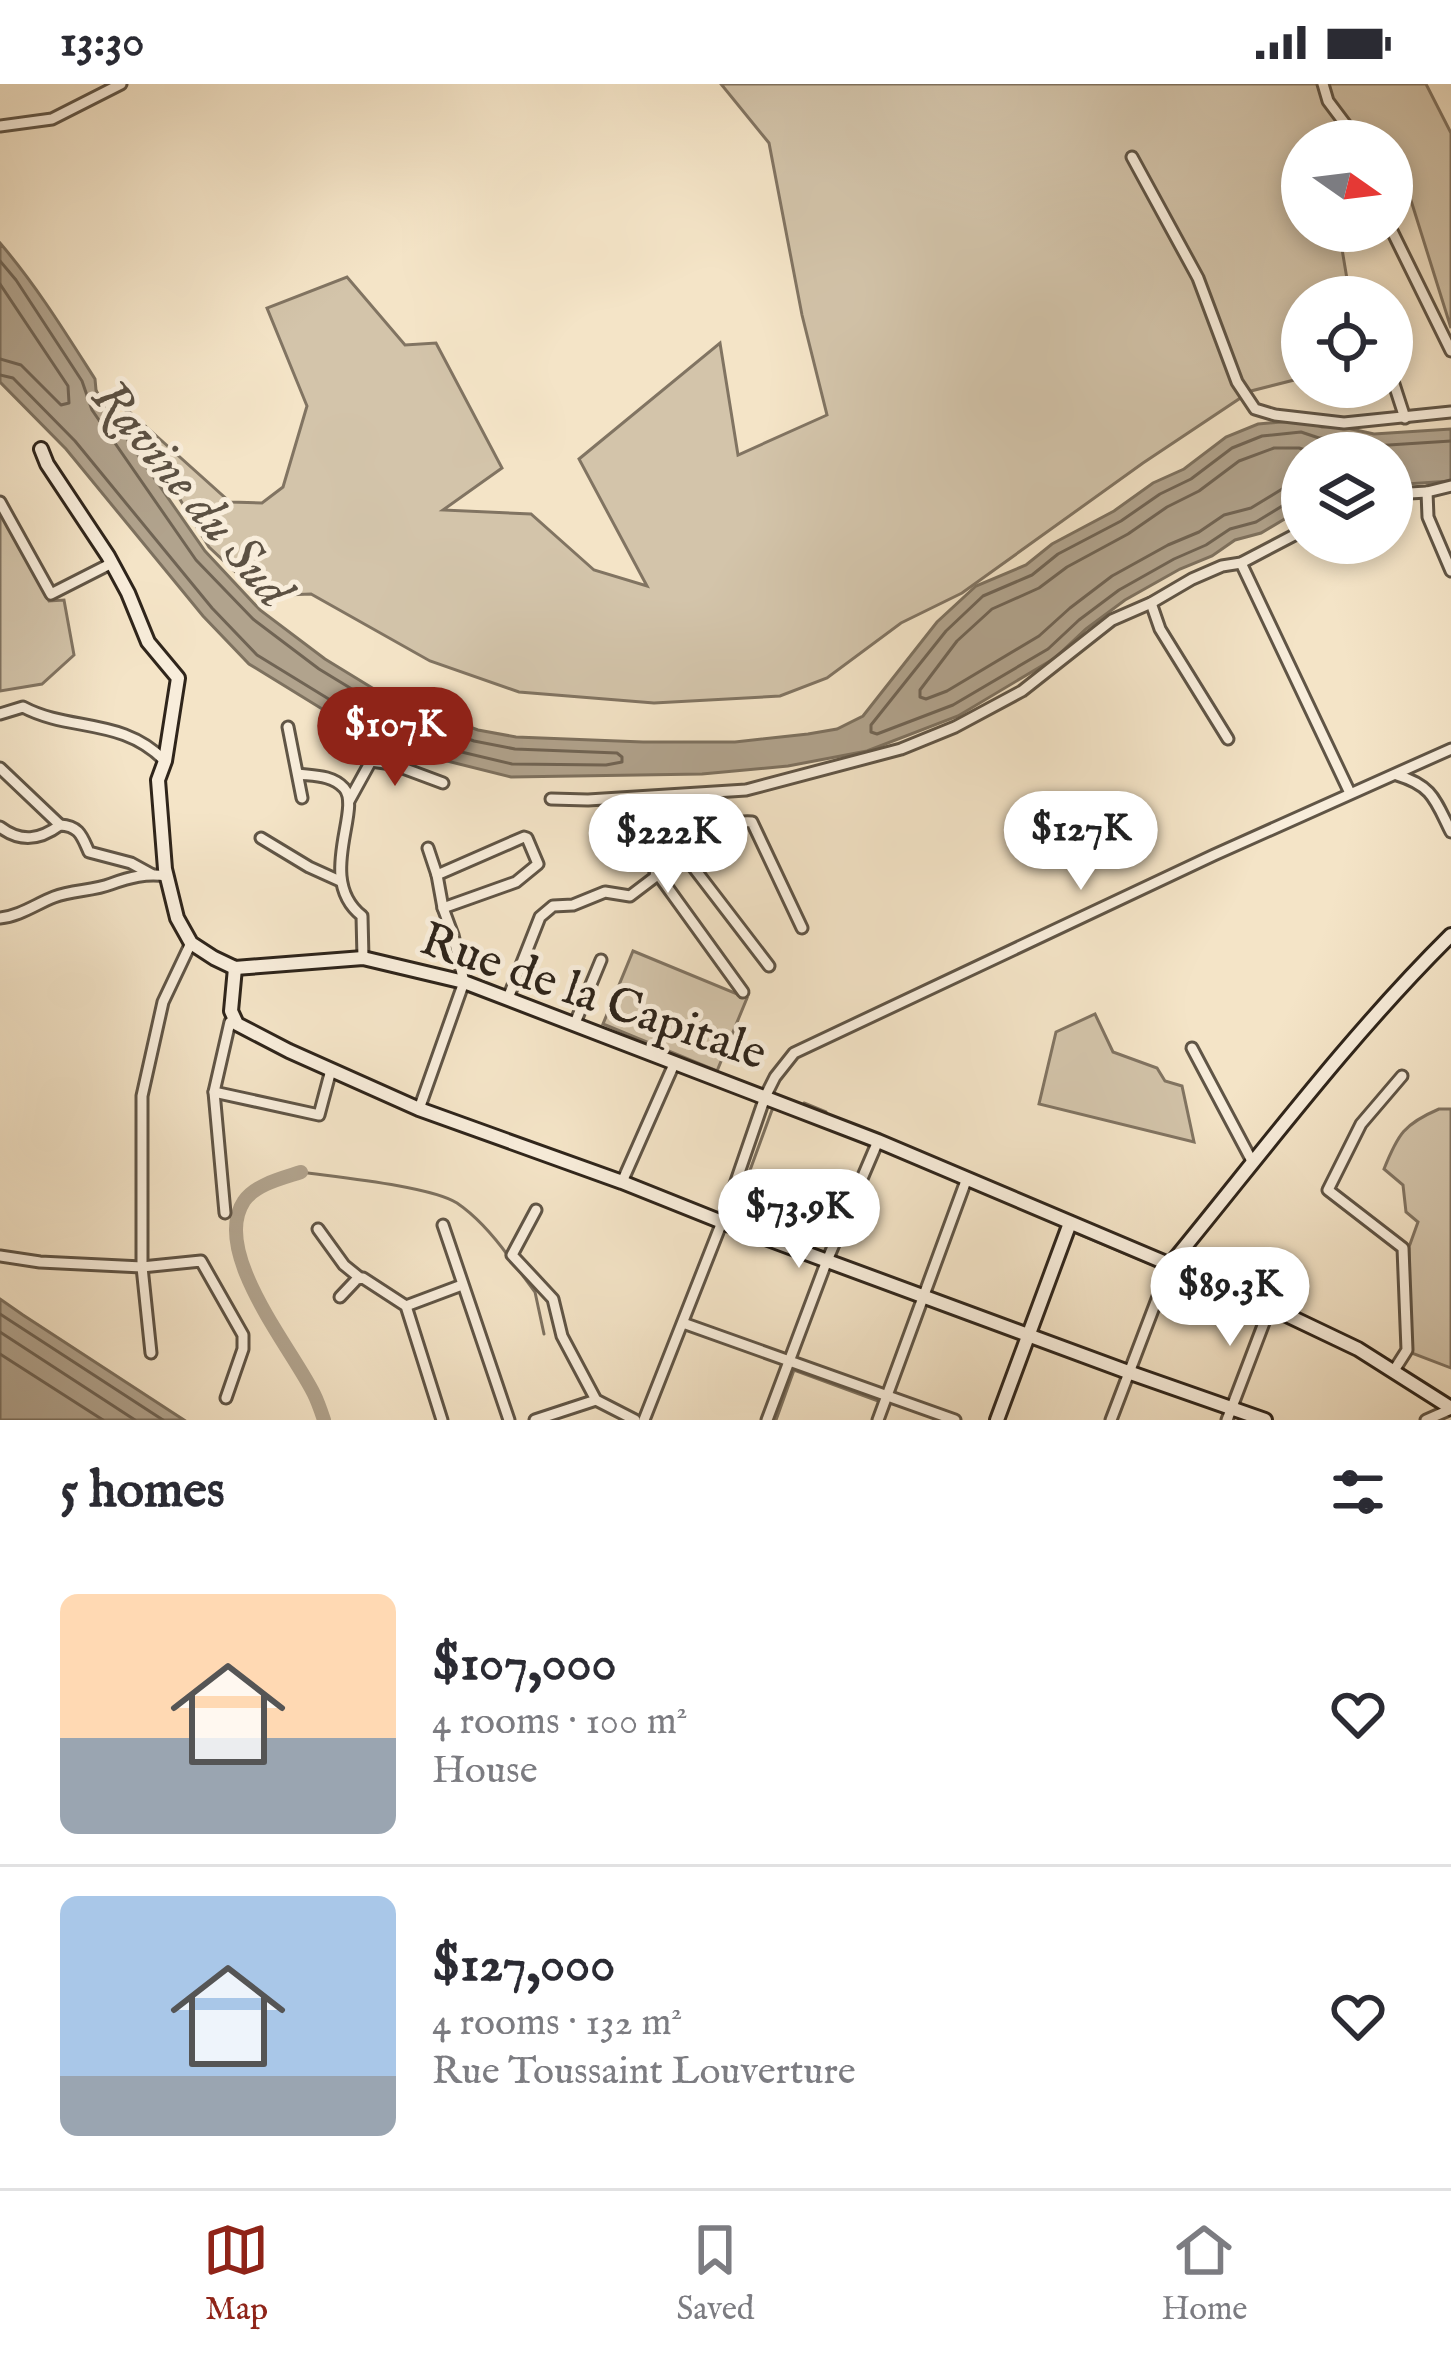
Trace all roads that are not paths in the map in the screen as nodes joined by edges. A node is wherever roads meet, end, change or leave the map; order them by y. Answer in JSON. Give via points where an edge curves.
{"nodes":[{"id":1,"x":122,"y":84,"type":"edge"},
{"id":2,"x":1323,"y":84,"type":"edge"},
{"id":3,"x":1342,"y":120,"type":"edge"},
{"id":4,"x":0,"y":126,"type":"edge"},
{"id":5,"x":1132,"y":157,"type":"dead end"},
{"id":6,"x":1402,"y":252,"type":"edge"},
{"id":7,"x":1451,"y":351,"type":"edge"},
{"id":8,"x":1402,"y":408,"type":"edge"},
{"id":9,"x":1451,"y":412,"type":"edge"},
{"id":10,"x":1405,"y":418,"type":"junction"},
{"id":11,"x":41,"y":449,"type":"dead end"},
{"id":12,"x":1451,"y":486,"type":"edge"},
{"id":13,"x":1427,"y":492,"type":"junction"},
{"id":14,"x":1413,"y":493,"type":"edge"},
{"id":15,"x":0,"y":502,"type":"edge"},
{"id":16,"x":1281,"y":542,"type":"edge"},
{"id":17,"x":112,"y":563,"type":"junction"},
{"id":18,"x":1241,"y":563,"type":"junction"},
{"id":19,"x":1451,"y":571,"type":"edge"},
{"id":20,"x":1151,"y":603,"type":"junction"},
{"id":21,"x":0,"y":714,"type":"edge"},
{"id":22,"x":288,"y":727,"type":"dead end"},
{"id":23,"x":1228,"y":739,"type":"dead end"},
{"id":24,"x":1451,"y":749,"type":"edge"},
{"id":25,"x":164,"y":761,"type":"junction"},
{"id":26,"x":0,"y":768,"type":"edge"},
{"id":27,"x":298,"y":774,"type":"junction"},
{"id":28,"x":1397,"y":775,"type":"junction"},
{"id":29,"x":443,"y":783,"type":"dead end"},
{"id":30,"x":1350,"y":793,"type":"junction"},
{"id":31,"x":302,"y":798,"type":"dead end"},
{"id":32,"x":551,"y":800,"type":"dead end"},
{"id":33,"x":350,"y":801,"type":"junction"},
{"id":34,"x":621,"y":823,"type":"dead end"},
{"id":35,"x":61,"y":825,"type":"junction"},
{"id":36,"x":0,"y":827,"type":"edge"},
{"id":37,"x":1451,"y":832,"type":"edge"},
{"id":38,"x":261,"y":838,"type":"dead end"},
{"id":39,"x":674,"y":842,"type":"junction"},
{"id":40,"x":428,"y":848,"type":"dead end"},
{"id":41,"x":655,"y":870,"type":"junction"},
{"id":42,"x":151,"y":874,"type":"junction"},
{"id":43,"x":437,"y":874,"type":"junction"},
{"id":44,"x":167,"y":876,"type":"junction"},
{"id":45,"x":340,"y":881,"type":"junction"},
{"id":46,"x":443,"y":908,"type":"junction"},
{"id":47,"x":0,"y":918,"type":"edge"},
{"id":48,"x":802,"y":928,"type":"dead end"},
{"id":49,"x":1451,"y":935,"type":"edge"},
{"id":50,"x":191,"y":943,"type":"junction"},
{"id":51,"x":363,"y":958,"type":"junction"},
{"id":52,"x":601,"y":960,"type":"dead end"},
{"id":53,"x":769,"y":966,"type":"dead end"},
{"id":54,"x":235,"y":968,"type":"junction"},
{"id":55,"x":464,"y":982,"type":"junction"},
{"id":56,"x":743,"y":992,"type":"dead end"},
{"id":57,"x":508,"y":998,"type":"junction"},
{"id":58,"x":234,"y":1021,"type":"junction"},
{"id":59,"x":574,"y":1023,"type":"junction"},
{"id":60,"x":1192,"y":1048,"type":"dead end"},
{"id":61,"x":675,"y":1062,"type":"junction"},
{"id":62,"x":331,"y":1070,"type":"junction"},
{"id":63,"x":1402,"y":1076,"type":"dead end"},
{"id":64,"x":214,"y":1092,"type":"junction"},
{"id":65,"x":766,"y":1097,"type":"junction"},
{"id":66,"x":419,"y":1109,"type":"junction"},
{"id":67,"x":878,"y":1141,"type":"junction"},
{"id":68,"x":1253,"y":1163,"type":"junction"},
{"id":69,"x":968,"y":1178,"type":"junction"},
{"id":70,"x":622,"y":1182,"type":"junction"},
{"id":71,"x":536,"y":1210,"type":"dead end"},
{"id":72,"x":226,"y":1213,"type":"dead end"},
{"id":73,"x":722,"y":1222,"type":"junction"},
{"id":74,"x":1070,"y":1223,"type":"junction"},
{"id":75,"x":443,"y":1225,"type":"dead end"},
{"id":76,"x":318,"y":1229,"type":"dead end"},
{"id":77,"x":0,"y":1256,"type":"edge"},
{"id":78,"x":828,"y":1260,"type":"junction"},
{"id":79,"x":1170,"y":1265,"type":"junction"},
{"id":80,"x":142,"y":1267,"type":"junction"},
{"id":81,"x":360,"y":1278,"type":"junction"},
{"id":82,"x":462,"y":1285,"type":"junction"},
{"id":83,"x":923,"y":1295,"type":"junction"},
{"id":84,"x":340,"y":1297,"type":"dead end"},
{"id":85,"x":406,"y":1306,"type":"junction"},
{"id":86,"x":1270,"y":1307,"type":"junction"},
{"id":87,"x":683,"y":1323,"type":"junction"},
{"id":88,"x":1028,"y":1336,"type":"junction"},
{"id":89,"x":151,"y":1353,"type":"dead end"},
{"id":90,"x":790,"y":1361,"type":"junction"},
{"id":91,"x":1128,"y":1372,"type":"junction"},
{"id":92,"x":1393,"y":1372,"type":"junction"},
{"id":93,"x":887,"y":1396,"type":"junction"},
{"id":94,"x":226,"y":1398,"type":"dead end"},
{"id":95,"x":596,"y":1400,"type":"junction"},
{"id":96,"x":1451,"y":1408,"type":"edge"},
{"id":97,"x":1229,"y":1413,"type":"edge"},
{"id":98,"x":442,"y":1420,"type":"edge"},
{"id":99,"x":509,"y":1420,"type":"edge"},
{"id":100,"x":535,"y":1420,"type":"edge"},
{"id":101,"x":634,"y":1420,"type":"edge"},
{"id":102,"x":644,"y":1420,"type":"edge"},
{"id":103,"x":767,"y":1420,"type":"edge"},
{"id":104,"x":878,"y":1420,"type":"edge"},
{"id":105,"x":955,"y":1420,"type":"edge"},
{"id":106,"x":997,"y":1420,"type":"edge"},
{"id":107,"x":1111,"y":1420,"type":"edge"},
{"id":108,"x":1265,"y":1420,"type":"edge"},
{"id":109,"x":1426,"y":1420,"type":"edge"}],
"edges":[{"from":1,"to":4,"type":"street","via":[[52,119]]},
{"from":2,"to":3,"type":"street"},
{"from":5,"to":10,"type":"street","via":[[1198,278],[1255,409],[1344,423]]},
{"from":6,"to":7,"type":"street"},
{"from":8,"to":10,"type":"street"},
{"from":9,"to":10,"type":"street"},
{"from":11,"to":17,"type":"street"},
{"from":12,"to":13,"type":"street"},
{"from":13,"to":14,"type":"street"},
{"from":13,"to":19,"type":"street","via":[[1428,517]]},
{"from":15,"to":17,"type":"street","via":[[51,594]]},
{"from":16,"to":18,"type":"street"},
{"from":17,"to":25,"type":"street","via":[[148,642],[178,678]]},
{"from":18,"to":20,"type":"street"},
{"from":18,"to":30,"type":"street"},
{"from":20,"to":23,"type":"street"},
{"from":20,"to":32,"type":"street","via":[[1112,620],[1006,700],[888,753],[746,790]]},
{"from":21,"to":25,"type":"street","via":[[23,707],[120,733]]},
{"from":22,"to":27,"type":"street"},
{"from":24,"to":28,"type":"street"},
{"from":25,"to":44,"type":"street","via":[[158,780]]},
{"from":26,"to":35,"type":"street"},
{"from":27,"to":31,"type":"street"},
{"from":27,"to":33,"type":"street","via":[[330,778]]},
{"from":28,"to":30,"type":"street"},
{"from":28,"to":37,"type":"street","via":[[1430,790]]},
{"from":29,"to":33,"type":"street","via":[[370,761]]},
{"from":30,"to":65,"type":"street","via":[[814,1041],[794,1053]]},
{"from":33,"to":45,"type":"street"},
{"from":34,"to":41,"type":"street"},
{"from":35,"to":36,"type":"street","via":[[28,838]]},
{"from":35,"to":42,"type":"street","via":[[78,830],[94,855]]},
{"from":38,"to":45,"type":"street"},
{"from":39,"to":41,"type":"street"},
{"from":39,"to":48,"type":"street","via":[[699,824],[717,830],[752,822]]},
{"from":39,"to":53,"type":"street"},
{"from":40,"to":43,"type":"street"},
{"from":41,"to":56,"type":"street"},
{"from":41,"to":57,"type":"street","via":[[630,896],[605,892],[545,911]]},
{"from":42,"to":44,"type":"street"},
{"from":42,"to":47,"type":"street"},
{"from":43,"to":46,"type":"street"},
{"from":43,"to":46,"type":"street","via":[[526,837],[538,864],[516,882]]},
{"from":44,"to":50,"type":"street"},
{"from":45,"to":51,"type":"street","via":[[362,916]]},
{"from":46,"to":55,"type":"street"},
{"from":49,"to":68,"type":"street"},
{"from":50,"to":54,"type":"street"},
{"from":50,"to":80,"type":"street","via":[[163,1002],[142,1096]]},
{"from":51,"to":54,"type":"street","name":"Rue de la Capitale"},
{"from":51,"to":55,"type":"street","name":"Rue de la Capitale"},
{"from":52,"to":59,"type":"street"},
{"from":54,"to":58,"type":"street"},
{"from":55,"to":57,"type":"street","name":"Rue de la Capitale"},
{"from":55,"to":66,"type":"street"},
{"from":57,"to":59,"type":"street","name":"Rue de la Capitale"},
{"from":58,"to":62,"type":"street"},
{"from":58,"to":64,"type":"street"},
{"from":59,"to":61,"type":"street","name":"Rue de la Capitale"},
{"from":60,"to":68,"type":"street"},
{"from":61,"to":65,"type":"street","name":"Rue de la Capitale"},
{"from":61,"to":70,"type":"street"},
{"from":62,"to":64,"type":"street","via":[[319,1115]]},
{"from":62,"to":66,"type":"street"},
{"from":63,"to":92,"type":"street","via":[[1361,1124],[1328,1190],[1403,1247],[1407,1351]]},
{"from":64,"to":72,"type":"street"},
{"from":65,"to":67,"type":"street","name":"Rue de la Capitale"},
{"from":65,"to":73,"type":"street"},
{"from":66,"to":70,"type":"street"},
{"from":67,"to":69,"type":"street","name":"Rue de la Capitale"},
{"from":67,"to":78,"type":"street"},
{"from":68,"to":79,"type":"street"},
{"from":69,"to":74,"type":"street","name":"Rue de la Capitale"},
{"from":69,"to":83,"type":"street"},
{"from":70,"to":73,"type":"street"},
{"from":71,"to":95,"type":"street","via":[[512,1255],[553,1299],[562,1336]]},
{"from":73,"to":78,"type":"street"},
{"from":73,"to":87,"type":"street"},
{"from":74,"to":79,"type":"street","name":"Rue de la Capitale"},
{"from":74,"to":88,"type":"street"},
{"from":75,"to":82,"type":"street"},
{"from":76,"to":81,"type":"street"},
{"from":77,"to":80,"type":"street"},
{"from":78,"to":83,"type":"street"},
{"from":78,"to":90,"type":"street"},
{"from":79,"to":86,"type":"street","name":"Rue de la Capitale"},
{"from":79,"to":91,"type":"street"},
{"from":80,"to":89,"type":"street"},
{"from":80,"to":94,"type":"street","via":[[201,1261],[243,1335]]},
{"from":81,"to":84,"type":"street"},
{"from":81,"to":85,"type":"street"},
{"from":82,"to":85,"type":"street"},
{"from":82,"to":99,"type":"street"},
{"from":83,"to":88,"type":"street"},
{"from":83,"to":93,"type":"street"},
{"from":85,"to":98,"type":"street"},
{"from":86,"to":92,"type":"street","name":"Rue de la Capitale"},
{"from":86,"to":97,"type":"street"},
{"from":87,"to":90,"type":"street"},
{"from":87,"to":102,"type":"street"},
{"from":88,"to":91,"type":"street"},
{"from":88,"to":106,"type":"street"},
{"from":90,"to":93,"type":"street"},
{"from":90,"to":103,"type":"street"},
{"from":91,"to":97,"type":"street"},
{"from":91,"to":107,"type":"street"},
{"from":92,"to":96,"type":"street","name":"Rue de la Capitale"},
{"from":93,"to":104,"type":"street"},
{"from":93,"to":105,"type":"street"},
{"from":95,"to":100,"type":"street"},
{"from":95,"to":101,"type":"street"},
{"from":96,"to":109,"type":"street"},
{"from":97,"to":108,"type":"street"}]}
